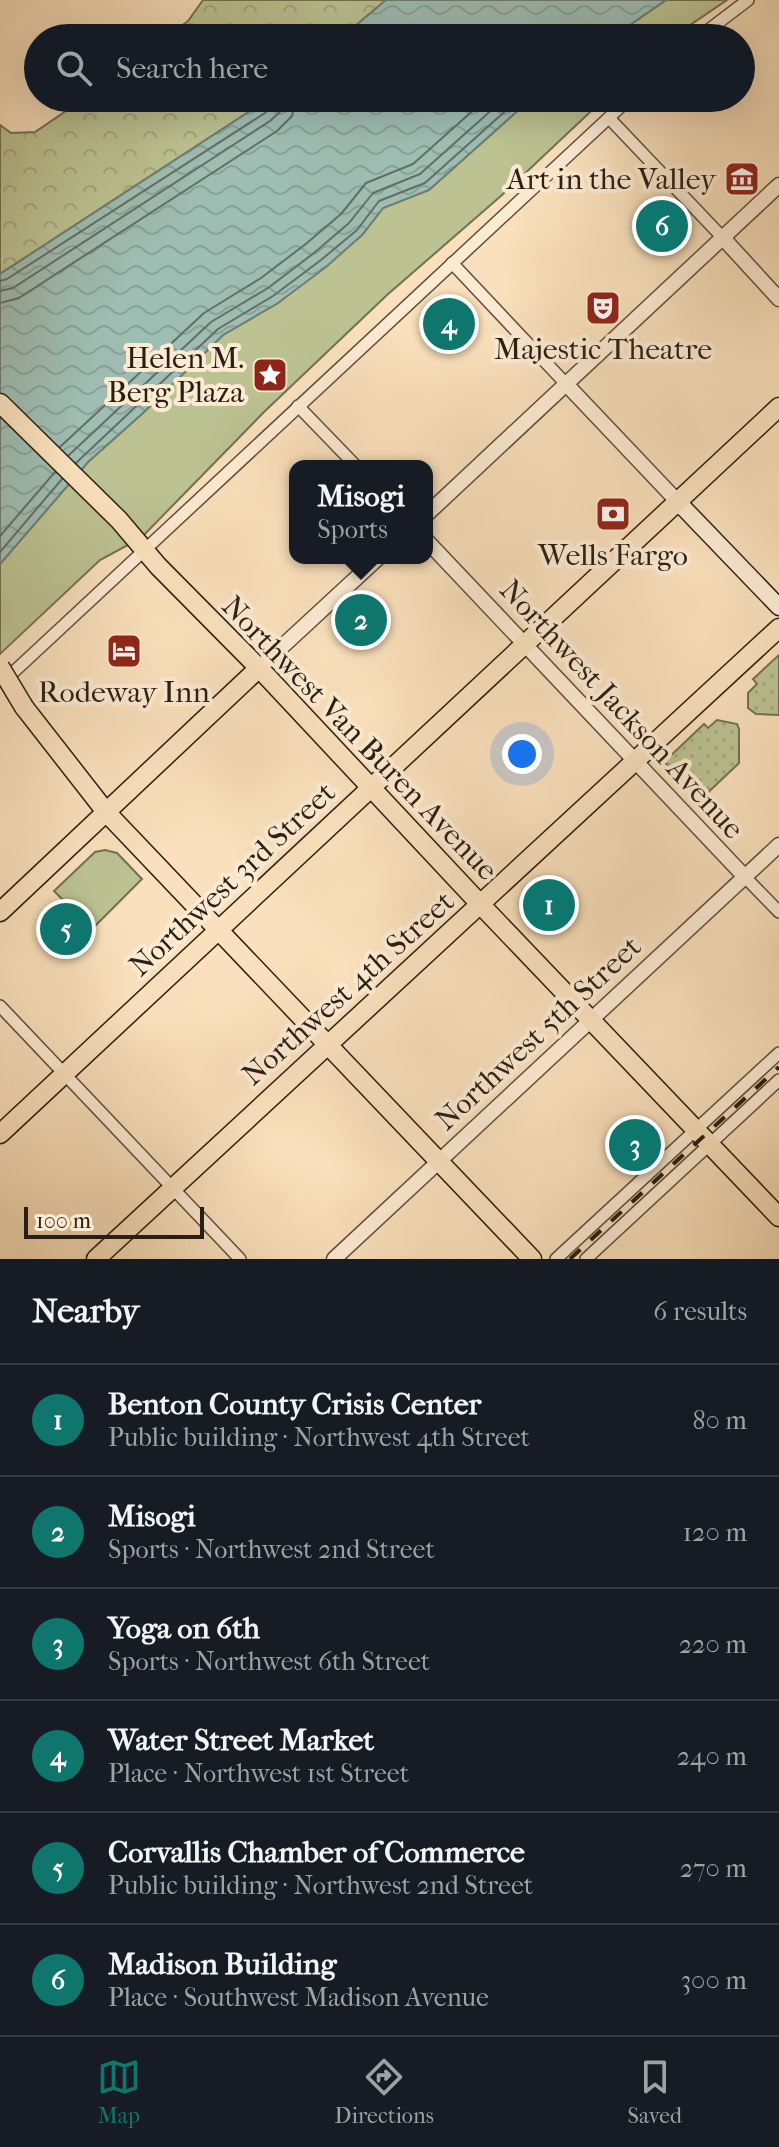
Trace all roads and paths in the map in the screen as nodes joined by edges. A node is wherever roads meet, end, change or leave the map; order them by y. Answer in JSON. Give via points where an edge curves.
{"nodes":[{"id":1,"x":748,"y":0,"type":"edge"},
{"id":2,"x":716,"y":24,"type":"edge"},
{"id":3,"x":615,"y":112,"type":"edge"},
{"id":4,"x":609,"y":118,"type":"junction"},
{"id":5,"x":779,"y":185,"type":"edge"},
{"id":6,"x":723,"y":238,"type":"junction"},
{"id":7,"x":452,"y":263,"type":"junction"},
{"id":8,"x":779,"y":299,"type":"edge"},
{"id":9,"x":567,"y":385,"type":"junction"},
{"id":10,"x":0,"y":403,"type":"edge"},
{"id":11,"x":298,"y":406,"type":"junction"},
{"id":12,"x":779,"y":407,"type":"edge"},
{"id":13,"x":350,"y":460,"type":"edge"},
{"id":14,"x":678,"y":502,"type":"junction"},
{"id":15,"x":433,"y":508,"type":"edge"},
{"id":16,"x":156,"y":539,"type":"junction"},
{"id":17,"x":433,"y":547,"type":"edge"},
{"id":18,"x":372,"y":564,"type":"edge"},
{"id":19,"x":779,"y":607,"type":"edge"},
{"id":20,"x":779,"y":628,"type":"edge"},
{"id":21,"x":524,"y":644,"type":"junction"},
{"id":22,"x":0,"y":667,"type":"edge"},
{"id":23,"x":259,"y":668,"type":"junction"},
{"id":24,"x":0,"y":684,"type":"edge"},
{"id":25,"x":635,"y":761,"type":"junction"},
{"id":26,"x":371,"y":787,"type":"junction"},
{"id":27,"x":106,"y":812,"type":"junction"},
{"id":28,"x":779,"y":845,"type":"edge"},
{"id":29,"x":745,"y":877,"type":"junction"},
{"id":30,"x":481,"y":905,"type":"junction"},
{"id":31,"x":0,"y":912,"type":"edge"},
{"id":32,"x":779,"y":912,"type":"edge"},
{"id":33,"x":218,"y":928,"type":"junction"},
{"id":34,"x":0,"y":1006,"type":"edge"},
{"id":35,"x":590,"y":1019,"type":"junction"},
{"id":36,"x":327,"y":1044,"type":"junction"},
{"id":37,"x":779,"y":1053,"type":"edge"},
{"id":38,"x":65,"y":1074,"type":"junction"},
{"id":39,"x":779,"y":1080,"type":"edge"},
{"id":40,"x":695,"y":1130,"type":"junction"},
{"id":41,"x":0,"y":1134,"type":"edge"},
{"id":42,"x":710,"y":1146,"type":"junction"},
{"id":43,"x":438,"y":1162,"type":"junction"},
{"id":44,"x":173,"y":1187,"type":"junction"},
{"id":45,"x":779,"y":1217,"type":"edge"},
{"id":46,"x":96,"y":1259,"type":"edge"},
{"id":47,"x":240,"y":1259,"type":"edge"},
{"id":48,"x":334,"y":1259,"type":"edge"},
{"id":49,"x":532,"y":1259,"type":"edge"},
{"id":50,"x":556,"y":1259,"type":"edge"},
{"id":51,"x":586,"y":1259,"type":"edge"}],
"edges":[{"from":1,"to":2,"type":"street"},
{"from":3,"to":4,"type":"street"},
{"from":4,"to":6,"type":"street"},
{"from":4,"to":7,"type":"street"},
{"from":5,"to":6,"type":"street"},
{"from":6,"to":8,"type":"street"},
{"from":6,"to":9,"type":"street"},
{"from":7,"to":9,"type":"street"},
{"from":7,"to":11,"type":"street"},
{"from":9,"to":14,"type":"street"},
{"from":9,"to":15,"type":"street"},
{"from":10,"to":16,"type":"main road","name":"Northwest Van Buren Avenue","via":[[119,520]]},
{"from":11,"to":13,"type":"street"},
{"from":11,"to":16,"type":"street"},
{"from":12,"to":14,"type":"main road","name":"Northwest 3rd Street"},
{"from":14,"to":19,"type":"main road"},
{"from":14,"to":21,"type":"main road","name":"Northwest 3rd Street"},
{"from":16,"to":23,"type":"main road","name":"Northwest Van Buren Avenue","via":[[202,613]]},
{"from":16,"to":24,"type":"street"},
{"from":17,"to":21,"type":"street","name":"Northwest Jackson Avenue"},
{"from":18,"to":23,"type":"street"},
{"from":20,"to":25,"type":"main road","name":"Northwest 4th Street"},
{"from":21,"to":25,"type":"street","name":"Northwest Jackson Avenue"},
{"from":21,"to":26,"type":"main road","name":"Northwest 3rd Street"},
{"from":22,"to":27,"type":"main road","bridge":true,"via":[[24,707]]},
{"from":23,"to":26,"type":"main road","name":"Northwest Van Buren Avenue"},
{"from":23,"to":27,"type":"main road"},
{"from":25,"to":29,"type":"street","name":"Northwest Jackson Avenue"},
{"from":25,"to":30,"type":"main road","name":"Northwest 4th Street"},
{"from":26,"to":30,"type":"main road","name":"Northwest Van Buren Avenue"},
{"from":26,"to":33,"type":"main road","name":"Northwest 3rd Street"},
{"from":27,"to":31,"type":"main road"},
{"from":27,"to":33,"type":"main road"},
{"from":28,"to":29,"type":"street","name":"Northwest 5th Street"},
{"from":29,"to":32,"type":"street","name":"Northwest Jackson Avenue"},
{"from":29,"to":35,"type":"street","name":"Northwest 5th Street"},
{"from":30,"to":35,"type":"main road","name":"Northwest Van Buren Avenue"},
{"from":30,"to":36,"type":"main road","name":"Northwest 4th Street"},
{"from":33,"to":36,"type":"main road"},
{"from":33,"to":38,"type":"main road","name":"Northwest 3rd Street"},
{"from":34,"to":38,"type":"street"},
{"from":35,"to":40,"type":"main road","name":"Northwest Van Buren Avenue"},
{"from":35,"to":43,"type":"street","name":"Northwest 5th Street"},
{"from":36,"to":43,"type":"main road"},
{"from":36,"to":44,"type":"main road","name":"Northwest 4th Street"},
{"from":37,"to":40,"type":"street"},
{"from":38,"to":41,"type":"main road","name":"Northwest 3rd Street"},
{"from":38,"to":44,"type":"street"},
{"from":39,"to":42,"type":"street"},
{"from":40,"to":42,"type":"main road","name":"Northwest Van Buren Avenue"},
{"from":40,"to":50,"type":"street"},
{"from":42,"to":45,"type":"main road","name":"Northwest Van Buren Avenue"},
{"from":42,"to":51,"type":"street"},
{"from":43,"to":48,"type":"street","name":"Northwest 5th Street"},
{"from":43,"to":49,"type":"main road"},
{"from":44,"to":46,"type":"main road","name":"Northwest 4th Street"},
{"from":44,"to":47,"type":"street"}]}
